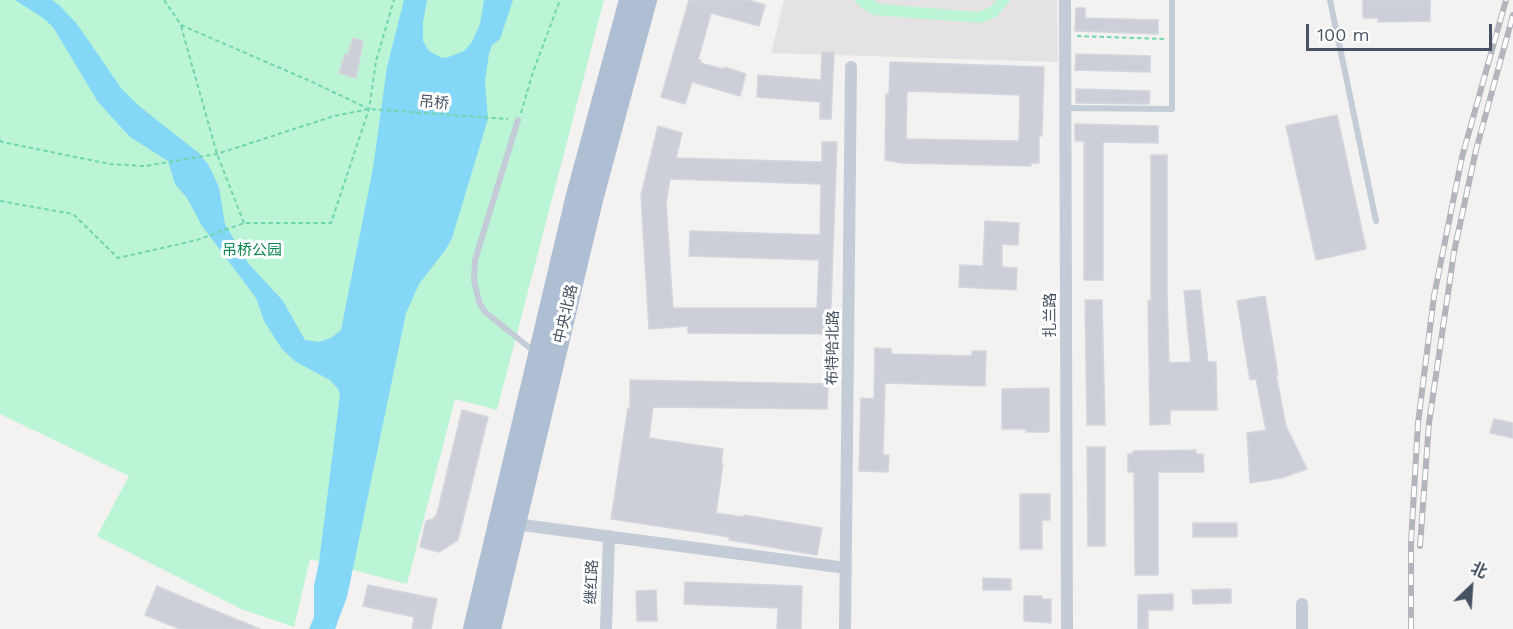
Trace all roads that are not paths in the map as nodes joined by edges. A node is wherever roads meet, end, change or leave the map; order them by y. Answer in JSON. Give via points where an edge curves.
{"nodes":[{"id":1,"x":629,"y":0,"type":"edge"},
{"id":2,"x":647,"y":0,"type":"edge"},
{"id":3,"x":1065,"y":0,"type":"edge"},
{"id":4,"x":1172,"y":0,"type":"edge"},
{"id":5,"x":1330,"y":0,"type":"edge"},
{"id":6,"x":851,"y":67,"type":"dead end"},
{"id":7,"x":1065,"y":108,"type":"junction"},
{"id":8,"x":519,"y":120,"type":"road end"},
{"id":9,"x":1376,"y":220,"type":"dead end"},
{"id":10,"x":538,"y":354,"type":"junction"},
{"id":11,"x":515,"y":524,"type":"junction"},
{"id":12,"x":609,"y":536,"type":"junction"},
{"id":13,"x":846,"y":568,"type":"junction"},
{"id":14,"x":1302,"y":604,"type":"dead end"},
{"id":15,"x":473,"y":629,"type":"edge"},
{"id":16,"x":491,"y":629,"type":"edge"},
{"id":17,"x":606,"y":629,"type":"edge"},
{"id":18,"x":845,"y":629,"type":"edge"},
{"id":19,"x":1067,"y":629,"type":"edge"},
{"id":20,"x":1302,"y":629,"type":"edge"}],
"edges":[{"from":1,"to":10,"type":"main road","name":"中央北路"},
{"from":2,"to":11,"type":"main road","name":"中央北路","via":[[593,200]]},
{"from":3,"to":7,"type":"street","name":"扎兰路"},
{"from":4,"to":7,"type":"lane","via":[[1172,109]]},
{"from":5,"to":9,"type":"lane"},
{"from":6,"to":13,"type":"street","name":"布特哈北路"},
{"from":7,"to":19,"type":"street","name":"扎兰路"},
{"from":8,"to":10,"type":"lane","via":[[475,260],[474,280],[485,312]]},
{"from":10,"to":15,"type":"main road","name":"中央北路"},
{"from":11,"to":12,"type":"street"},
{"from":11,"to":16,"type":"main road","name":"中央北路"},
{"from":12,"to":13,"type":"street"},
{"from":12,"to":17,"type":"street","name":"继红路"},
{"from":13,"to":18,"type":"street","name":"布特哈北路"},
{"from":14,"to":20,"type":"street"}]}
